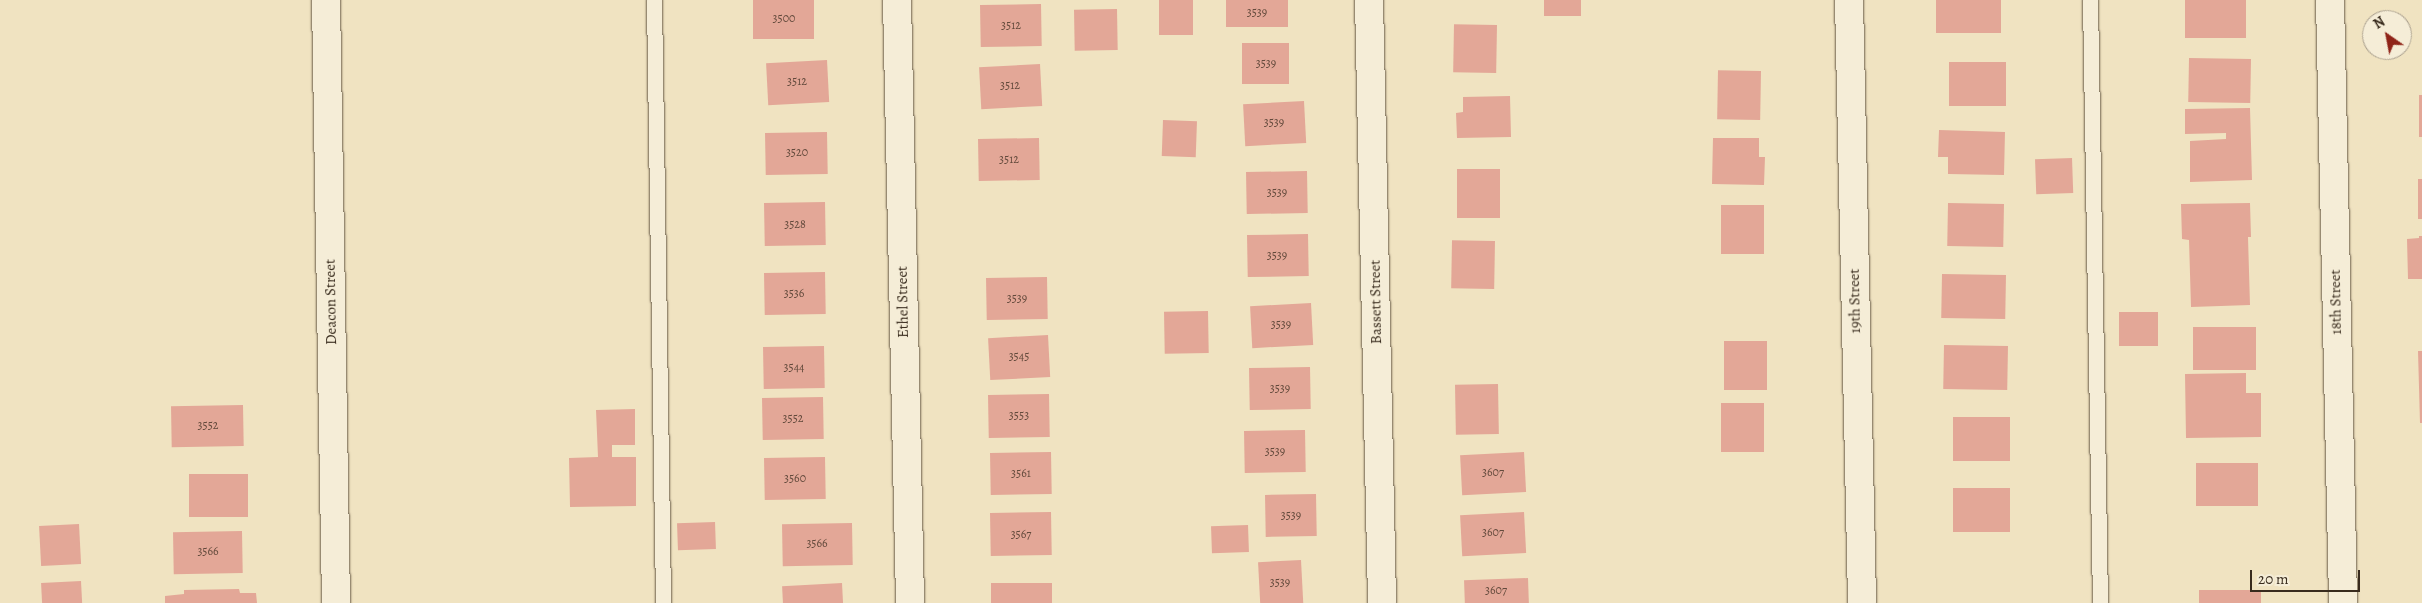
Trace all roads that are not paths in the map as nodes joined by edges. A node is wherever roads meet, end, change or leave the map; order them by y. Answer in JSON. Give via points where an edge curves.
{"nodes":[{"id":1,"x":326,"y":0,"type":"edge"},
{"id":2,"x":654,"y":0,"type":"edge"},
{"id":3,"x":897,"y":0,"type":"edge"},
{"id":4,"x":1369,"y":0,"type":"edge"},
{"id":5,"x":1849,"y":0,"type":"edge"},
{"id":6,"x":2090,"y":0,"type":"edge"},
{"id":7,"x":2330,"y":0,"type":"edge"},
{"id":8,"x":336,"y":603,"type":"edge"},
{"id":9,"x":663,"y":603,"type":"edge"},
{"id":10,"x":910,"y":603,"type":"edge"},
{"id":11,"x":1382,"y":603,"type":"edge"},
{"id":12,"x":1862,"y":603,"type":"edge"},
{"id":13,"x":2100,"y":603,"type":"edge"},
{"id":14,"x":2343,"y":603,"type":"edge"}],
"edges":[{"from":1,"to":8,"type":"street","name":"Deacon Street"},
{"from":2,"to":9,"type":"lane"},
{"from":3,"to":10,"type":"street","name":"Ethel Street"},
{"from":4,"to":11,"type":"street","name":"Bassett Street"},
{"from":5,"to":12,"type":"street","name":"19th Street"},
{"from":6,"to":13,"type":"lane"},
{"from":7,"to":14,"type":"street","name":"18th Street"}]}
